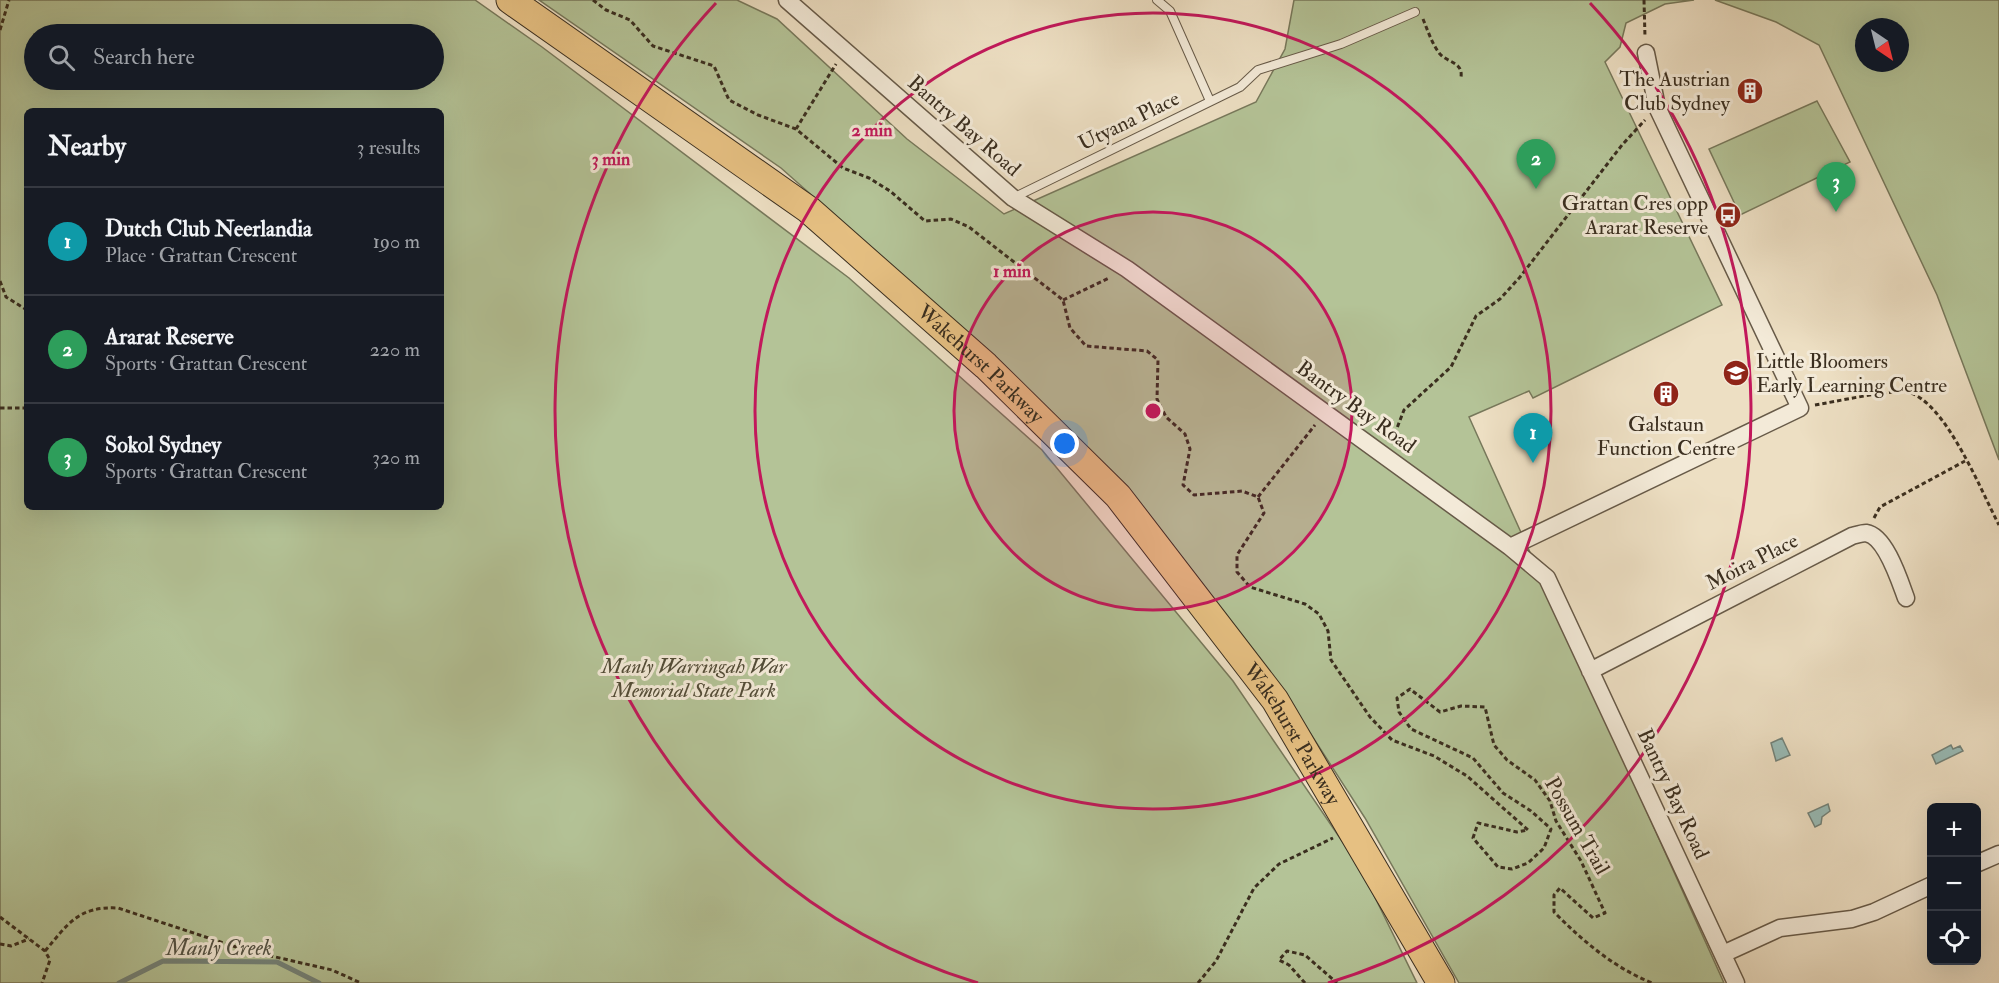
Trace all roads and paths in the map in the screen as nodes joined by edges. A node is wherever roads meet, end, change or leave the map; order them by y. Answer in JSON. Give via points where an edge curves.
{"nodes":[{"id":1,"x":9,"y":0,"type":"edge"},
{"id":2,"x":510,"y":0,"type":"edge"},
{"id":3,"x":593,"y":0,"type":"edge"},
{"id":4,"x":787,"y":0,"type":"edge"},
{"id":5,"x":1157,"y":0,"type":"edge"},
{"id":6,"x":1644,"y":0,"type":"edge"},
{"id":7,"x":1415,"y":12,"type":"joint"},
{"id":8,"x":0,"y":30,"type":"edge"},
{"id":9,"x":844,"y":51,"type":"junction"},
{"id":10,"x":1646,"y":53,"type":"joint"},
{"id":11,"x":1461,"y":77,"type":"dead end"},
{"id":12,"x":1210,"y":101,"type":"junction"},
{"id":13,"x":1657,"y":107,"type":"junction"},
{"id":14,"x":796,"y":129,"type":"junction"},
{"id":15,"x":1012,"y":198,"type":"junction"},
{"id":16,"x":1127,"y":269,"type":"junction"},
{"id":17,"x":0,"y":281,"type":"edge"},
{"id":18,"x":1063,"y":300,"type":"junction"},
{"id":19,"x":24,"y":308,"type":"edge"},
{"id":20,"x":0,"y":408,"type":"edge"},
{"id":21,"x":24,"y":408,"type":"edge"},
{"id":22,"x":1800,"y":408,"type":"junction"},
{"id":23,"x":1325,"y":412,"type":"junction"},
{"id":24,"x":1386,"y":457,"type":"junction"},
{"id":25,"x":1965,"y":461,"type":"junction"},
{"id":26,"x":1258,"y":497,"type":"junction"},
{"id":27,"x":1999,"y":525,"type":"edge"},
{"id":28,"x":1866,"y":533,"type":"junction"},
{"id":29,"x":1510,"y":548,"type":"junction"},
{"id":30,"x":1906,"y":598,"type":"dead end"},
{"id":31,"x":1590,"y":671,"type":"junction"},
{"id":32,"x":1351,"y":829,"type":"junction"},
{"id":33,"x":1999,"y":854,"type":"edge"},
{"id":34,"x":1981,"y":862,"type":"edge"},
{"id":35,"x":1927,"y":887,"type":"edge"},
{"id":36,"x":0,"y":917,"type":"edge"},
{"id":37,"x":29,"y":939,"type":"junction"},
{"id":38,"x":0,"y":945,"type":"edge"},
{"id":39,"x":45,"y":951,"type":"junction"},
{"id":40,"x":1723,"y":954,"type":"junction"},
{"id":41,"x":1203,"y":977,"type":"junction"},
{"id":42,"x":42,"y":983,"type":"edge"},
{"id":43,"x":361,"y":983,"type":"edge"},
{"id":44,"x":1198,"y":983,"type":"edge"},
{"id":45,"x":1206,"y":983,"type":"edge"},
{"id":46,"x":1305,"y":983,"type":"edge"},
{"id":47,"x":1336,"y":983,"type":"edge"},
{"id":48,"x":1441,"y":983,"type":"edge"},
{"id":49,"x":1652,"y":983,"type":"edge"},
{"id":50,"x":1736,"y":983,"type":"edge"}],
"edges":[{"from":1,"to":8,"type":"path"},
{"from":2,"to":32,"type":"main road","name":"Wakehurst Parkway","via":[[809,210],[986,366],[1118,496],[1275,700]]},
{"from":3,"to":14,"type":"path","via":[[630,20],[653,46],[714,66],[729,100]]},
{"from":4,"to":9,"type":"street","name":"Bantry Bay Road"},
{"from":5,"to":12,"type":"lane","via":[[1170,11]]},
{"from":6,"to":10,"type":"path"},
{"from":7,"to":11,"type":"path","via":[[1422,15],[1442,56],[1458,65]]},
{"from":7,"to":12,"type":"lane","name":"Utyana Place","via":[[1341,44],[1258,70],[1240,87]]},
{"from":9,"to":14,"type":"path"},
{"from":9,"to":15,"type":"street","name":"Bantry Bay Road"},
{"from":10,"to":13,"type":"street"},
{"from":12,"to":15,"type":"lane","name":"Utyana Place"},
{"from":13,"to":22,"type":"street"},
{"from":13,"to":24,"type":"path","via":[[1622,145],[1520,277],[1500,299],[1476,316],[1451,367],[1404,410]]},
{"from":14,"to":18,"type":"path","via":[[843,168],[890,191],[925,221],[951,219],[969,227]]},
{"from":15,"to":16,"type":"street","name":"Bantry Bay Road"},
{"from":16,"to":18,"type":"path"},
{"from":16,"to":23,"type":"street","name":"Bantry Bay Road"},
{"from":17,"to":19,"type":"path","via":[[6,297]]},
{"from":18,"to":26,"type":"path","via":[[1070,328],[1086,346],[1147,351],[1158,360],[1157,399],[1166,417],[1185,434],[1190,449],[1183,485],[1194,495],[1242,490]]},
{"from":20,"to":21,"type":"path"},
{"from":22,"to":25,"type":"path","via":[[1904,391],[1922,397],[1948,428]]},
{"from":22,"to":29,"type":"street"},
{"from":23,"to":24,"type":"street","name":"Bantry Bay Road"},
{"from":23,"to":26,"type":"path"},
{"from":24,"to":29,"type":"street","name":"Bantry Bay Road"},
{"from":25,"to":27,"type":"path"},
{"from":25,"to":28,"type":"path","via":[[1880,507]]},
{"from":26,"to":49,"type":"path","name":"Possum Trail","via":[[1264,513],[1237,555],[1237,572],[1250,587],[1305,604],[1319,614],[1328,631],[1331,660],[1370,717],[1392,740],[1434,756],[1467,776],[1506,813],[1525,824],[1528,830],[1517,832],[1478,823],[1473,838],[1498,867],[1512,869],[1528,863],[1544,848],[1551,829],[1503,793],[1473,758],[1411,729],[1399,712],[1397,698],[1410,689],[1440,712],[1461,705],[1485,707],[1494,746],[1536,780],[1550,801],[1556,821],[1581,861],[1605,913],[1593,918],[1560,888],[1554,895],[1554,912],[1590,947],[1630,975]]},
{"from":28,"to":30,"type":"street","via":[[1879,539]]},
{"from":28,"to":31,"type":"street","name":"Moira Place","via":[[1852,536]]},
{"from":29,"to":31,"type":"street","name":"Bantry Bay Road","via":[[1547,578]]},
{"from":31,"to":40,"type":"street","name":"Bantry Bay Road"},
{"from":32,"to":41,"type":"path","via":[[1279,864],[1254,888],[1216,961]]},
{"from":32,"to":48,"type":"main road","name":"Wakehurst Parkway"},
{"from":33,"to":34,"type":"street"},
{"from":35,"to":40,"type":"street","via":[[1852,919],[1780,928]]},
{"from":36,"to":37,"type":"path"},
{"from":37,"to":38,"type":"path","via":[[11,946]]},
{"from":37,"to":39,"type":"path"},
{"from":39,"to":42,"type":"path","via":[[50,960]]},
{"from":39,"to":43,"type":"path","via":[[74,917],[99,907],[118,908],[245,950],[332,970]]},
{"from":40,"to":50,"type":"street","name":"Bantry Bay Road"},
{"from":41,"to":44,"type":"path"},
{"from":41,"to":45,"type":"path"},
{"from":46,"to":47,"type":"path","via":[[1279,960],[1287,951],[1305,955]]}]}
